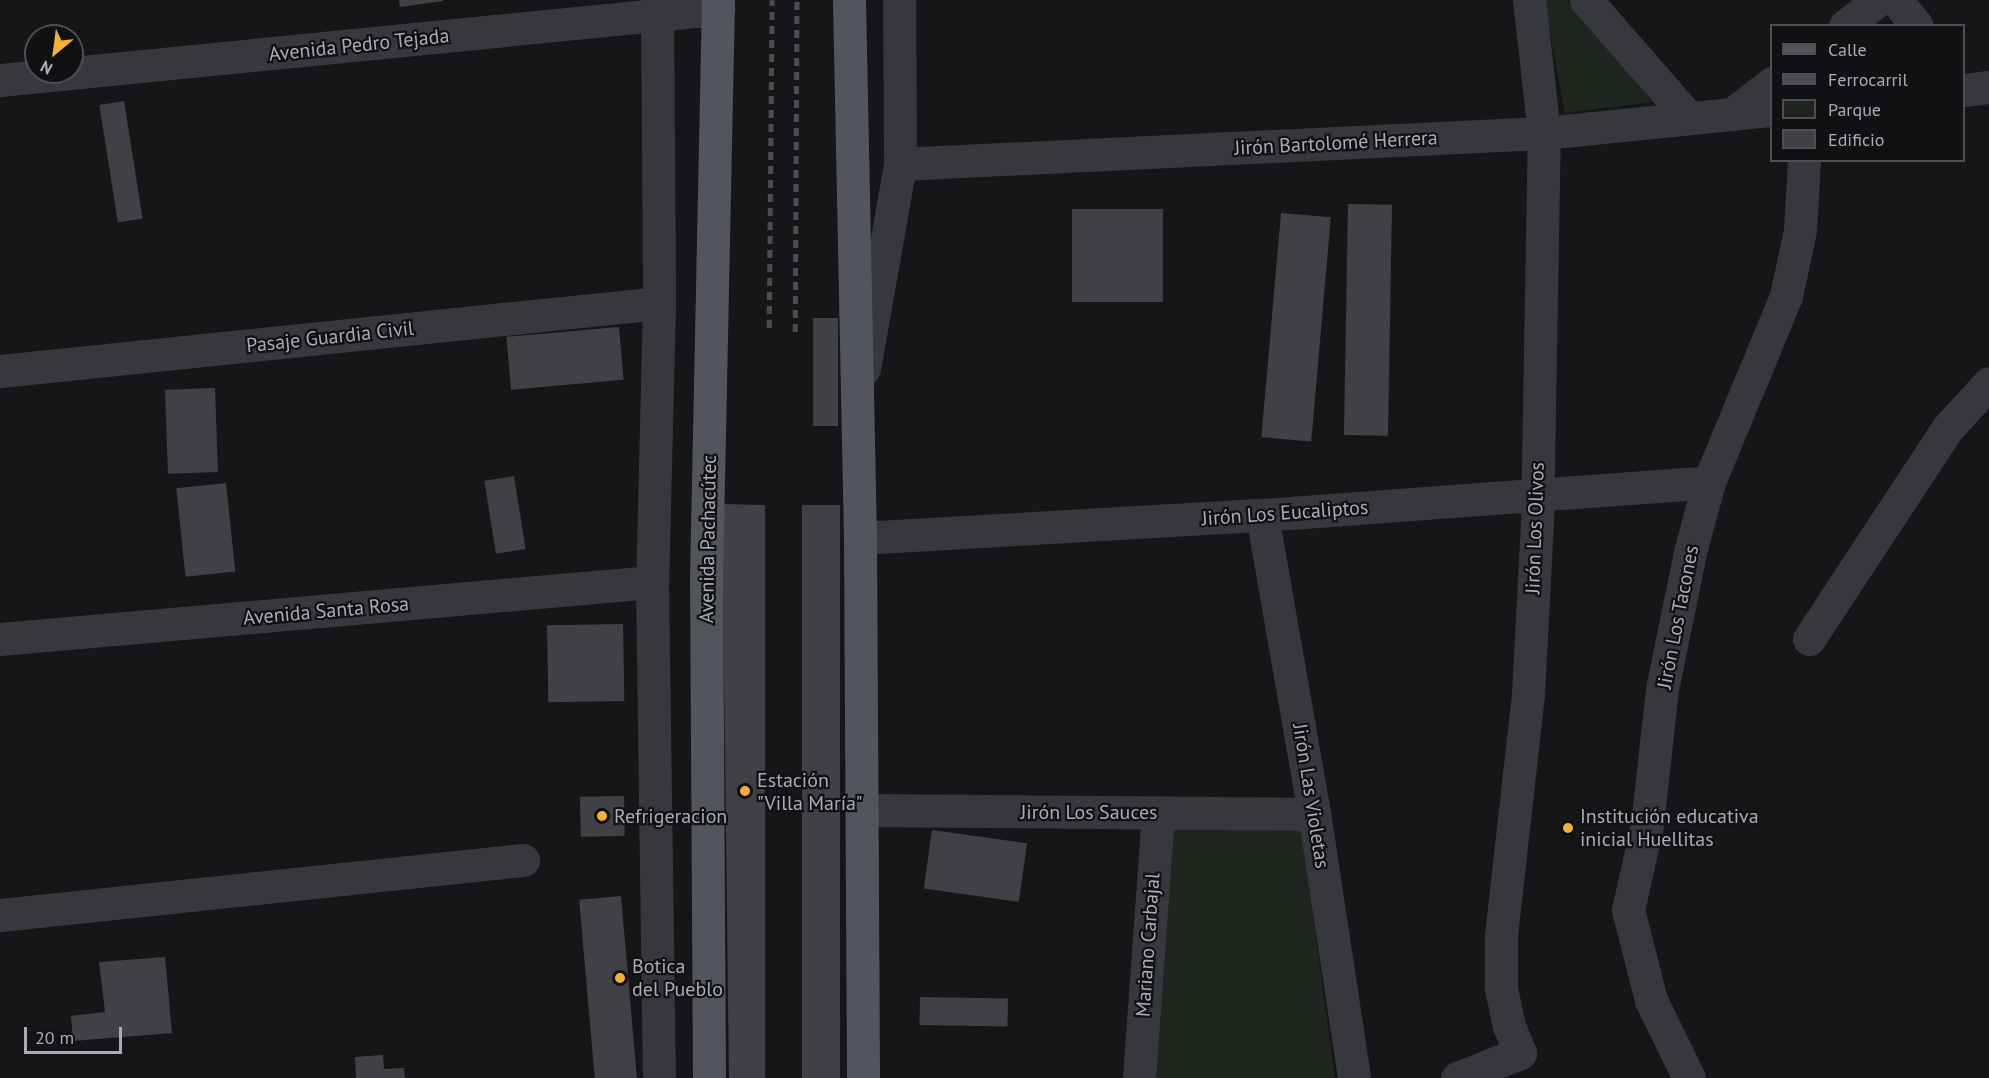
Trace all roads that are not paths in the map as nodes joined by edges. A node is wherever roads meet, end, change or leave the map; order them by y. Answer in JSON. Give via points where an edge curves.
{"nodes":[{"id":1,"x":849,"y":0,"type":"edge"},
{"id":2,"x":899,"y":0,"type":"edge"},
{"id":3,"x":1529,"y":0,"type":"edge"},
{"id":4,"x":1586,"y":0,"type":"edge"},
{"id":5,"x":1878,"y":0,"type":"edge"},
{"id":6,"x":1896,"y":0,"type":"edge"},
{"id":7,"x":718,"y":5,"type":"edge"},
{"id":8,"x":657,"y":8,"type":"edge"},
{"id":9,"x":1848,"y":24,"type":"edge"},
{"id":10,"x":1915,"y":24,"type":"edge"},
{"id":11,"x":0,"y":80,"type":"edge"},
{"id":12,"x":1770,"y":85,"type":"edge"},
{"id":13,"x":1770,"y":110,"type":"edge"},
{"id":14,"x":1732,"y":114,"type":"junction"},
{"id":15,"x":1689,"y":118,"type":"junction"},
{"id":16,"x":1544,"y":133,"type":"junction"},
{"id":17,"x":1804,"y":162,"type":"edge"},
{"id":18,"x":900,"y":164,"type":"junction"},
{"id":19,"x":659,"y":303,"type":"junction"},
{"id":20,"x":0,"y":371,"type":"edge"},
{"id":21,"x":1989,"y":383,"type":"edge"},
{"id":22,"x":857,"y":409,"type":"junction"},
{"id":23,"x":1709,"y":482,"type":"junction"},
{"id":24,"x":1537,"y":494,"type":"junction"},
{"id":25,"x":1262,"y":515,"type":"junction"},
{"id":26,"x":860,"y":538,"type":"junction"},
{"id":27,"x":652,"y":582,"type":"junction"},
{"id":28,"x":0,"y":639,"type":"edge"},
{"id":29,"x":1809,"y":639,"type":"dead end"},
{"id":30,"x":863,"y":810,"type":"junction"},
{"id":31,"x":1158,"y":813,"type":"junction"},
{"id":32,"x":1314,"y":814,"type":"junction"},
{"id":33,"x":523,"y":860,"type":"dead end"},
{"id":34,"x":0,"y":915,"type":"edge"},
{"id":35,"x":659,"y":1078,"type":"edge"},
{"id":36,"x":709,"y":1078,"type":"edge"},
{"id":37,"x":864,"y":1078,"type":"edge"},
{"id":38,"x":1139,"y":1078,"type":"edge"},
{"id":39,"x":1354,"y":1078,"type":"edge"},
{"id":40,"x":1457,"y":1078,"type":"edge"},
{"id":41,"x":1689,"y":1078,"type":"edge"}],
"edges":[{"from":1,"to":22,"type":"main road"},
{"from":2,"to":18,"type":"street"},
{"from":3,"to":16,"type":"street","name":"Jirón Los Olivos"},
{"from":4,"to":15,"type":"street"},
{"from":5,"to":9,"type":"street"},
{"from":6,"to":10,"type":"street"},
{"from":7,"to":8,"type":"street","name":"Avenida Pedro Tejada"},
{"from":7,"to":36,"type":"main road","name":"Avenida Pachacútec","via":[[706,578]]},
{"from":8,"to":11,"type":"street","name":"Avenida Pedro Tejada"},
{"from":8,"to":19,"type":"street"},
{"from":12,"to":14,"type":"street"},
{"from":13,"to":14,"type":"street","name":"Jirón Bartolomé Herrera"},
{"from":14,"to":15,"type":"street","name":"Jirón Bartolomé Herrera"},
{"from":15,"to":16,"type":"street","name":"Jirón Bartolomé Herrera"},
{"from":16,"to":18,"type":"street","name":"Jirón Bartolomé Herrera"},
{"from":16,"to":24,"type":"street","name":"Jirón Los Olivos"},
{"from":17,"to":23,"type":"street","name":"Jirón Los Tacones","via":[[1800,230],[1786,296]]},
{"from":18,"to":22,"type":"street"},
{"from":19,"to":20,"type":"street","name":"Pasaje Guardia Civil"},
{"from":19,"to":27,"type":"street"},
{"from":21,"to":29,"type":"street","via":[[1947,429]]},
{"from":22,"to":26,"type":"main road"},
{"from":23,"to":24,"type":"street","name":"Jirón Los Eucaliptos"},
{"from":23,"to":41,"type":"street","name":"Jirón Los Tacones","via":[[1690,552],[1662,689],[1647,825],[1628,910],[1651,1000]]},
{"from":24,"to":25,"type":"street","name":"Jirón Los Eucaliptos"},
{"from":24,"to":40,"type":"street","name":"Jirón Los Olivos","via":[[1528,694],[1501,935],[1502,987],[1509,1026],[1520,1053]]},
{"from":25,"to":26,"type":"street","name":"Jirón Los Eucaliptos"},
{"from":25,"to":32,"type":"street","name":"Jirón Las Violetas"},
{"from":26,"to":30,"type":"main road"},
{"from":27,"to":28,"type":"street","name":"Avenida Santa Rosa"},
{"from":27,"to":35,"type":"street"},
{"from":30,"to":31,"type":"street","name":"Jirón Los Sauces"},
{"from":30,"to":37,"type":"main road"},
{"from":31,"to":32,"type":"street","name":"Jirón Los Sauces"},
{"from":31,"to":38,"type":"street","name":"Mariano Carbajal"},
{"from":32,"to":39,"type":"street","name":"Jirón Las Violetas"},
{"from":33,"to":34,"type":"street"}]}
